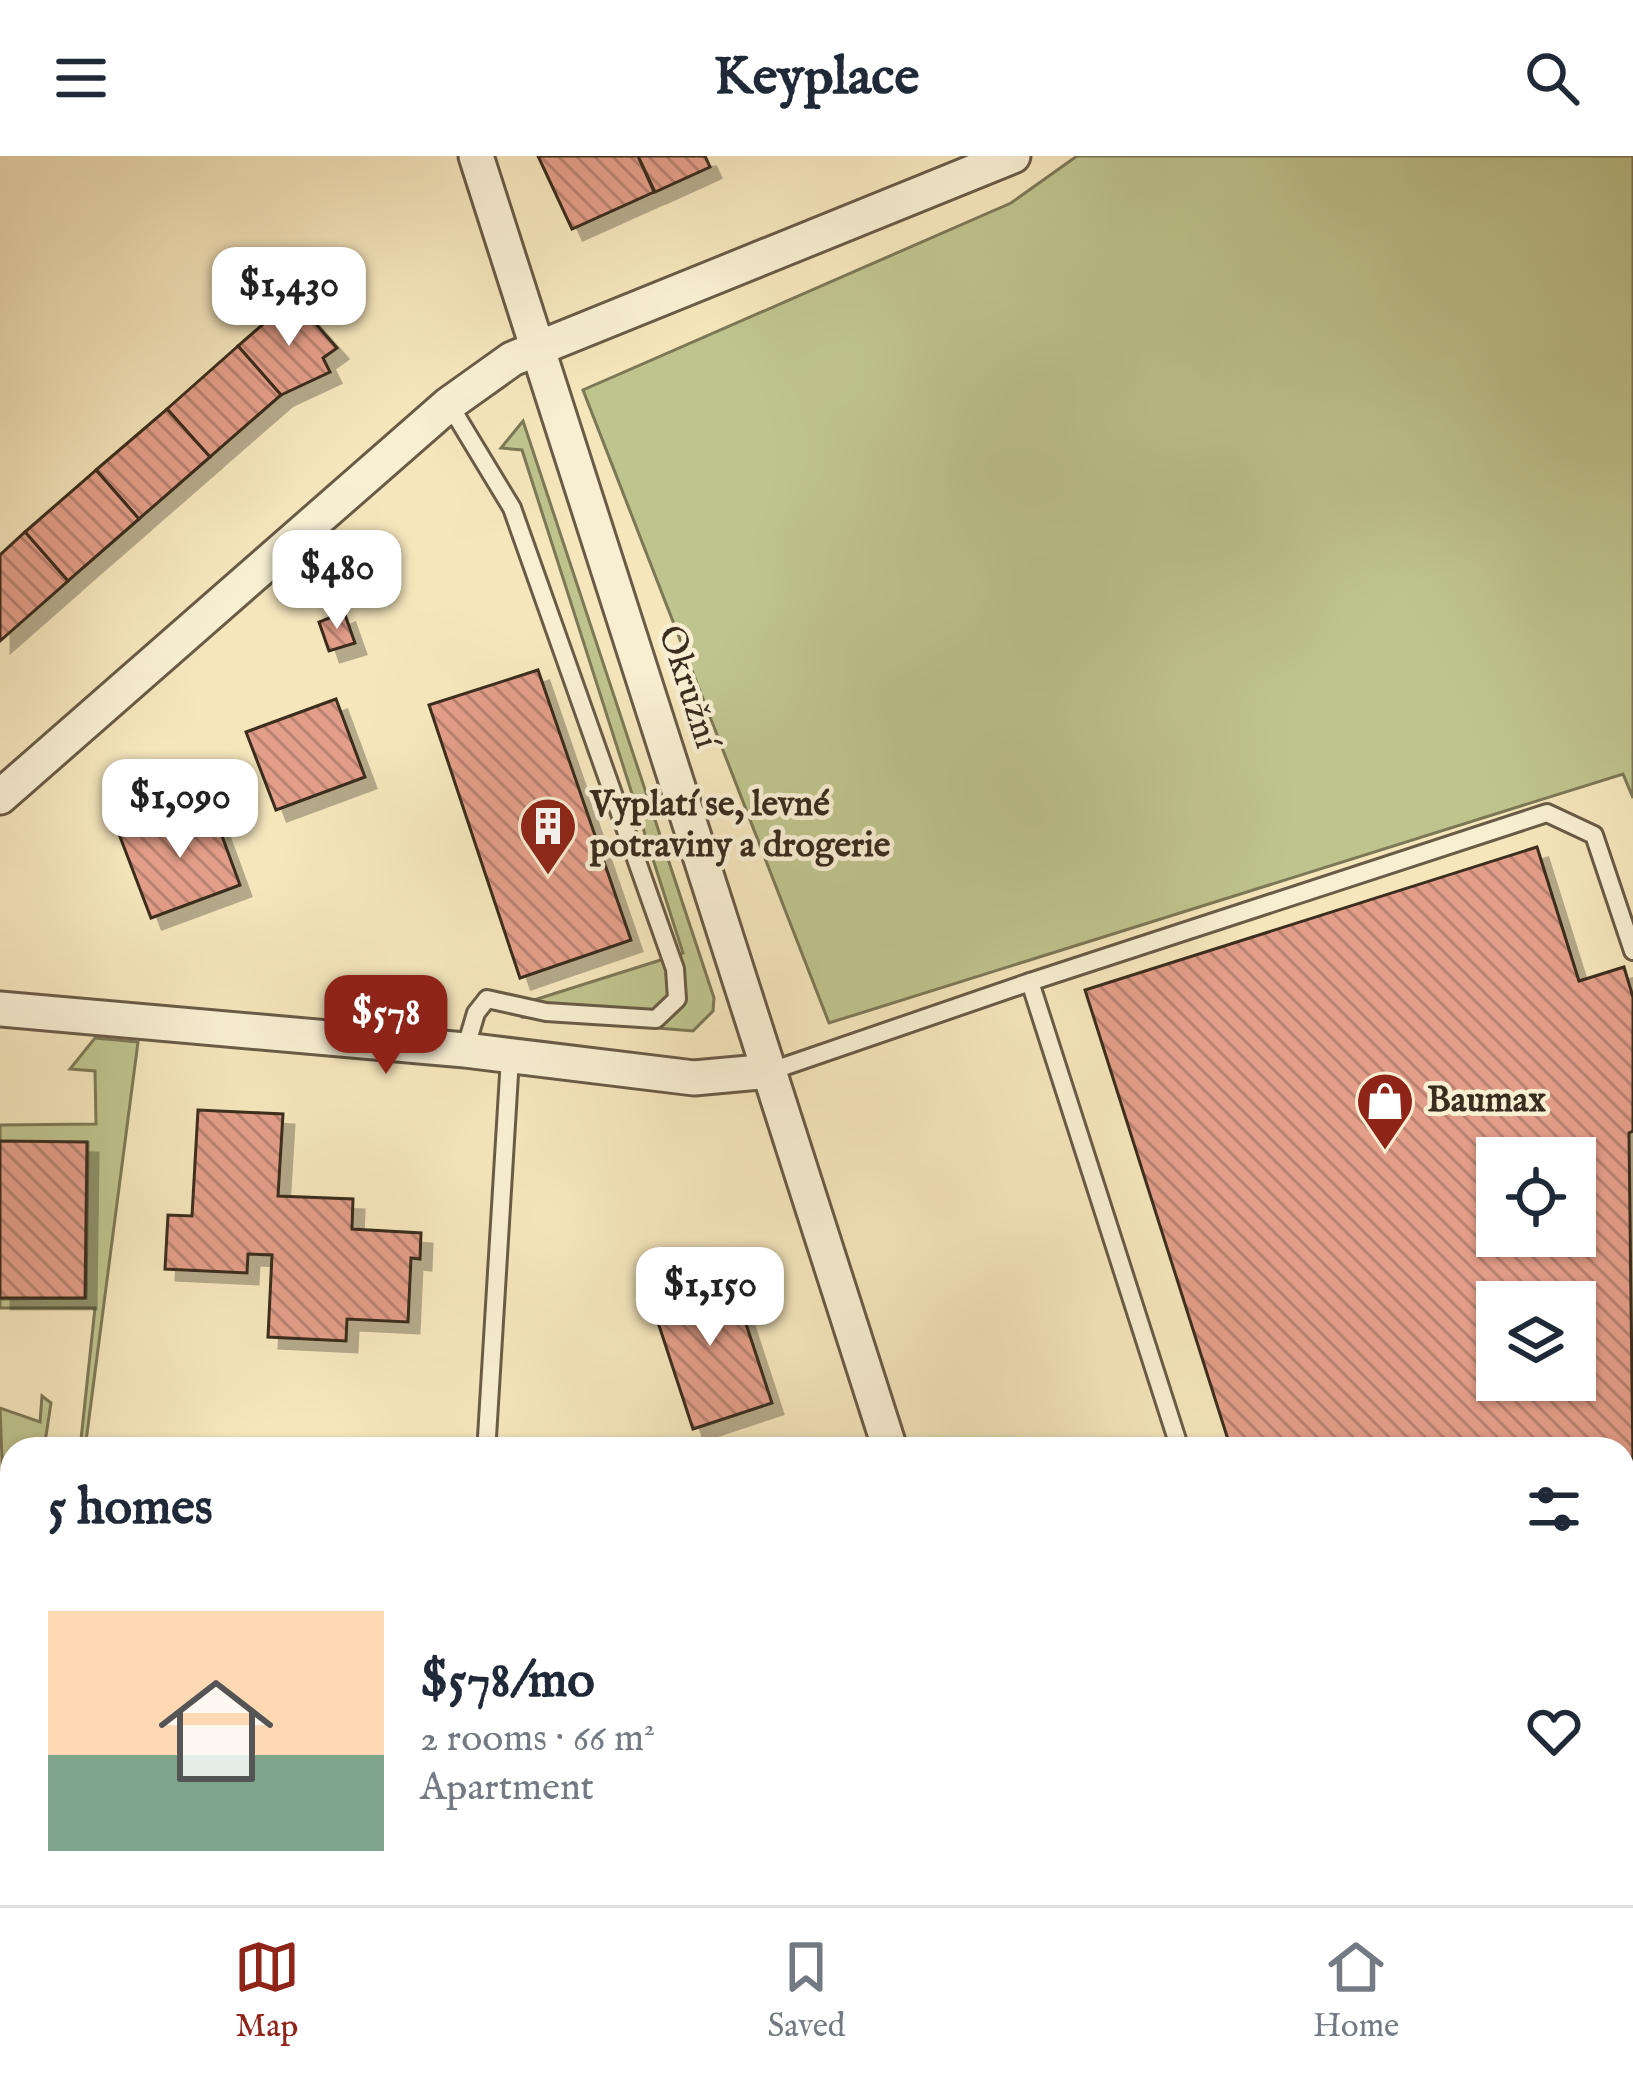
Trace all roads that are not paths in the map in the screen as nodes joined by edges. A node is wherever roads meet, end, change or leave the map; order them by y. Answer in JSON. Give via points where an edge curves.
{"nodes":[{"id":1,"x":476,"y":156,"type":"edge"},
{"id":2,"x":1013,"y":156,"type":"edge"},
{"id":3,"x":538,"y":348,"type":"junction"},
{"id":4,"x":448,"y":404,"type":"junction"},
{"id":5,"x":0,"y":797,"type":"edge"},
{"id":6,"x":1633,"y":951,"type":"edge"},
{"id":7,"x":1030,"y":982,"type":"junction"},
{"id":8,"x":0,"y":1009,"type":"edge"},
{"id":9,"x":465,"y":1050,"type":"junction"},
{"id":10,"x":510,"y":1058,"type":"junction"},
{"id":11,"x":771,"y":1071,"type":"junction"},
{"id":12,"x":487,"y":1437,"type":"dead end"},
{"id":13,"x":886,"y":1437,"type":"edge"},
{"id":14,"x":1176,"y":1437,"type":"edge"}],
"edges":[{"from":1,"to":3,"type":"street","name":"Okružní"},
{"from":2,"to":3,"type":"street"},
{"from":3,"to":4,"type":"street"},
{"from":3,"to":11,"type":"street","name":"Okružní"},
{"from":4,"to":5,"type":"street"},
{"from":4,"to":9,"type":"lane","via":[[512,508],[675,969],[677,999],[656,1019],[487,999]]},
{"from":6,"to":7,"type":"lane","via":[[1594,835],[1547,813]]},
{"from":7,"to":11,"type":"lane"},
{"from":7,"to":14,"type":"lane"},
{"from":8,"to":9,"type":"street"},
{"from":9,"to":10,"type":"street"},
{"from":10,"to":11,"type":"street","via":[[694,1078]]},
{"from":10,"to":12,"type":"lane"},
{"from":11,"to":13,"type":"street","name":"Okružní"}]}
